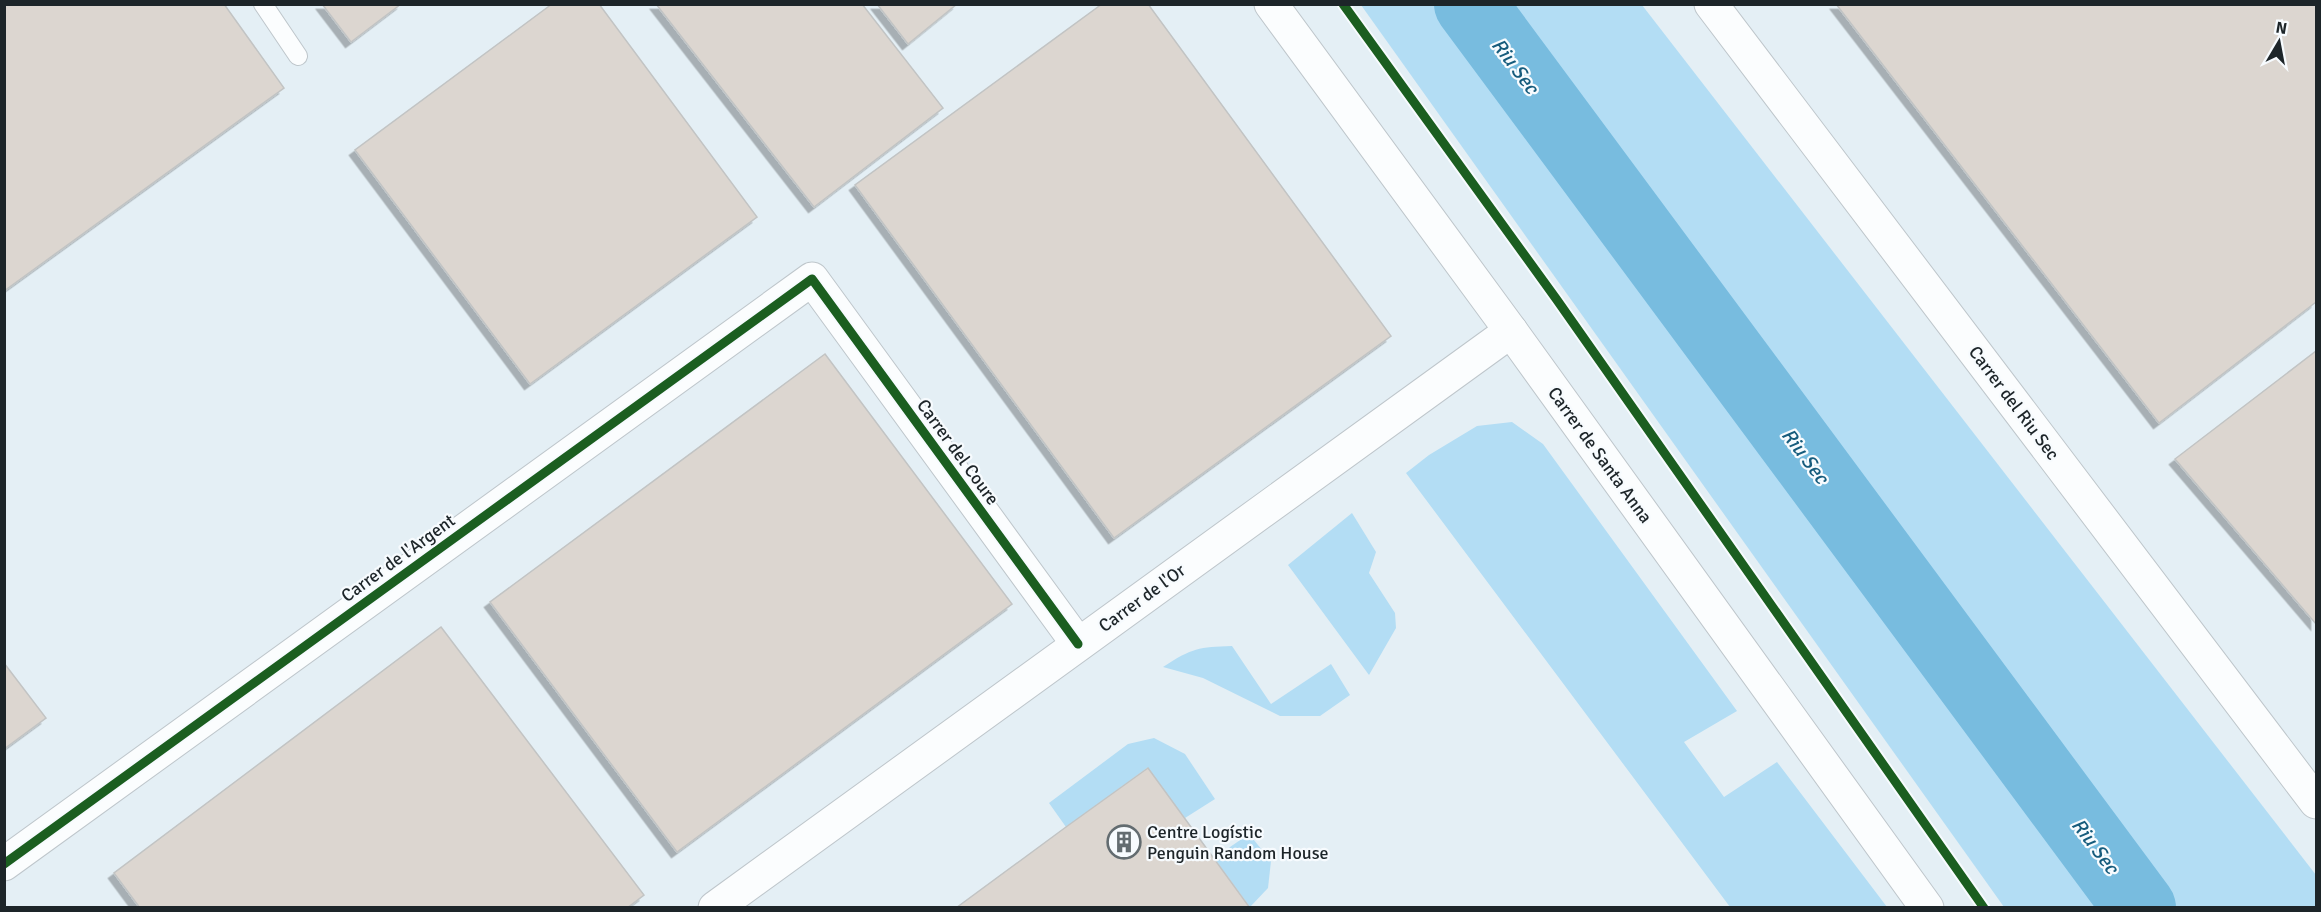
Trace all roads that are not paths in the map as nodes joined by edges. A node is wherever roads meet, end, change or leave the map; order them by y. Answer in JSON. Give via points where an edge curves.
{"nodes":[{"id":1,"x":263,"y":4,"type":"edge"},
{"id":2,"x":1271,"y":4,"type":"edge"},
{"id":3,"x":1711,"y":4,"type":"edge"},
{"id":4,"x":298,"y":56,"type":"dead end"},
{"id":5,"x":812,"y":279,"type":"joint"},
{"id":6,"x":1511,"y":331,"type":"junction"},
{"id":7,"x":1078,"y":644,"type":"junction"},
{"id":8,"x":2316,"y":802,"type":"edge"},
{"id":9,"x":4,"y":864,"type":"edge"},
{"id":10,"x":716,"y":908,"type":"edge"},
{"id":11,"x":1927,"y":908,"type":"edge"}],
"edges":[{"from":1,"to":4,"type":"lane"},
{"from":2,"to":6,"type":"street","name":"Carrer de Santa Anna"},
{"from":3,"to":8,"type":"street","name":"Carrer del Riu Sec"},
{"from":5,"to":7,"type":"street","name":"Carrer del Coure"},
{"from":5,"to":9,"type":"street","name":"Carrer de l'Argent"},
{"from":6,"to":7,"type":"street","name":"Carrer de l'Or"},
{"from":6,"to":11,"type":"street","name":"Carrer de Santa Anna"},
{"from":7,"to":10,"type":"street","name":"Carrer de l'Or"}]}
